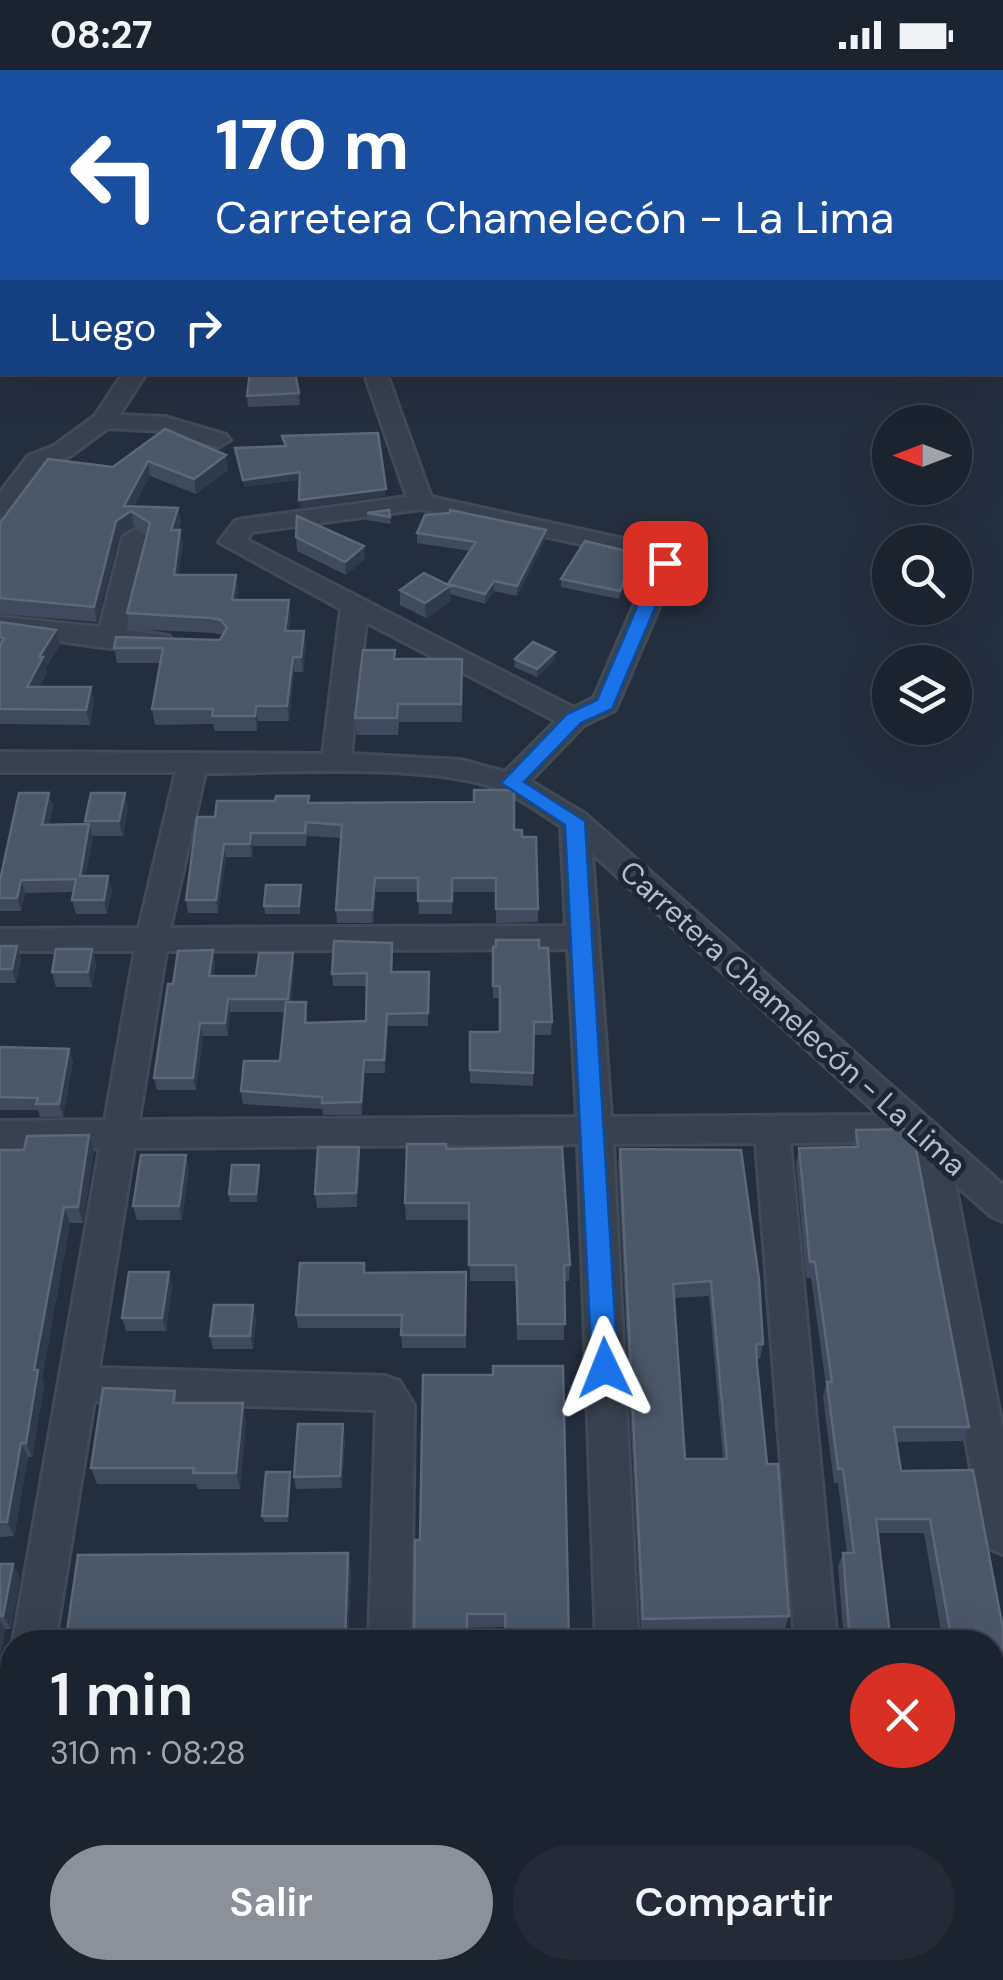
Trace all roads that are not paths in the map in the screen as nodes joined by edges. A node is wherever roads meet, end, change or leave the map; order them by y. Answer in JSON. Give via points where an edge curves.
{"nodes":[{"id":1,"x":134,"y":375,"type":"edge"},
{"id":2,"x":376,"y":375,"type":"edge"},
{"id":3,"x":103,"y":422,"type":"junction"},
{"id":4,"x":218,"y":440,"type":"dead end"},
{"id":5,"x":0,"y":458,"type":"edge"},
{"id":6,"x":36,"y":461,"type":"junction"},
{"id":7,"x":421,"y":502,"type":"junction"},
{"id":8,"x":0,"y":510,"type":"edge"},
{"id":9,"x":136,"y":536,"type":"dead end"},
{"id":10,"x":354,"y":605,"type":"junction"},
{"id":11,"x":0,"y":626,"type":"edge"},
{"id":12,"x":110,"y":640,"type":"junction"},
{"id":13,"x":196,"y":644,"type":"edge"},
{"id":14,"x":574,"y":718,"type":"junction"},
{"id":15,"x":0,"y":762,"type":"edge"},
{"id":16,"x":336,"y":764,"type":"junction"},
{"id":17,"x":192,"y":765,"type":"junction"},
{"id":18,"x":511,"y":783,"type":"junction"},
{"id":19,"x":575,"y":821,"type":"junction"},
{"id":20,"x":153,"y":936,"type":"junction"},
{"id":21,"x":583,"y":937,"type":"junction"},
{"id":22,"x":0,"y":940,"type":"edge"},
{"id":23,"x":772,"y":1129,"type":"junction"},
{"id":24,"x":595,"y":1132,"type":"junction"},
{"id":25,"x":0,"y":1134,"type":"edge"},
{"id":26,"x":120,"y":1134,"type":"junction"},
{"id":27,"x":922,"y":1135,"type":"junction"},
{"id":28,"x":1003,"y":1206,"type":"edge"},
{"id":29,"x":79,"y":1384,"type":"junction"},
{"id":30,"x":1003,"y":1535,"type":"edge"},
{"id":31,"x":36,"y":1630,"type":"edge"},
{"id":32,"x":390,"y":1630,"type":"edge"},
{"id":33,"x":616,"y":1630,"type":"edge"},
{"id":34,"x":815,"y":1630,"type":"edge"}],
"edges":[{"from":1,"to":3,"type":"street"},
{"from":2,"to":7,"type":"street"},
{"from":3,"to":4,"type":"street","via":[[165,424]]},
{"from":3,"to":6,"type":"street"},
{"from":5,"to":6,"type":"street"},
{"from":6,"to":8,"type":"street"},
{"from":7,"to":10,"type":"street","via":[[241,527],[232,542]]},
{"from":7,"to":14,"type":"street","via":[[638,549],[665,563],[605,704]]},
{"from":9,"to":12,"type":"street"},
{"from":10,"to":14,"type":"street"},
{"from":10,"to":16,"type":"street"},
{"from":11,"to":12,"type":"street"},
{"from":12,"to":13,"type":"street"},
{"from":14,"to":18,"type":"street"},
{"from":15,"to":17,"type":"street","name":"Carretera Chamelecón - La Lima"},
{"from":16,"to":17,"type":"street","name":"Carretera Chamelecón - La Lima"},
{"from":16,"to":18,"type":"street","name":"Carretera Chamelecón - La Lima","via":[[462,770]]},
{"from":17,"to":20,"type":"street"},
{"from":18,"to":19,"type":"street","name":"Carretera Chamelecón - La Lima"},
{"from":19,"to":21,"type":"street"},
{"from":19,"to":27,"type":"street","name":"Carretera Chamelecón - La Lima"},
{"from":20,"to":21,"type":"street"},
{"from":20,"to":22,"type":"street"},
{"from":20,"to":26,"type":"street"},
{"from":21,"to":24,"type":"street"},
{"from":23,"to":24,"type":"street"},
{"from":23,"to":27,"type":"street"},
{"from":23,"to":34,"type":"street"},
{"from":24,"to":26,"type":"street"},
{"from":24,"to":33,"type":"street"},
{"from":25,"to":26,"type":"street"},
{"from":26,"to":29,"type":"street"},
{"from":27,"to":28,"type":"street","name":"Carretera Chamelecón - La Lima"},
{"from":27,"to":30,"type":"street"},
{"from":29,"to":31,"type":"street"},
{"from":29,"to":32,"type":"street","via":[[386,1393],[396,1404]]}]}
